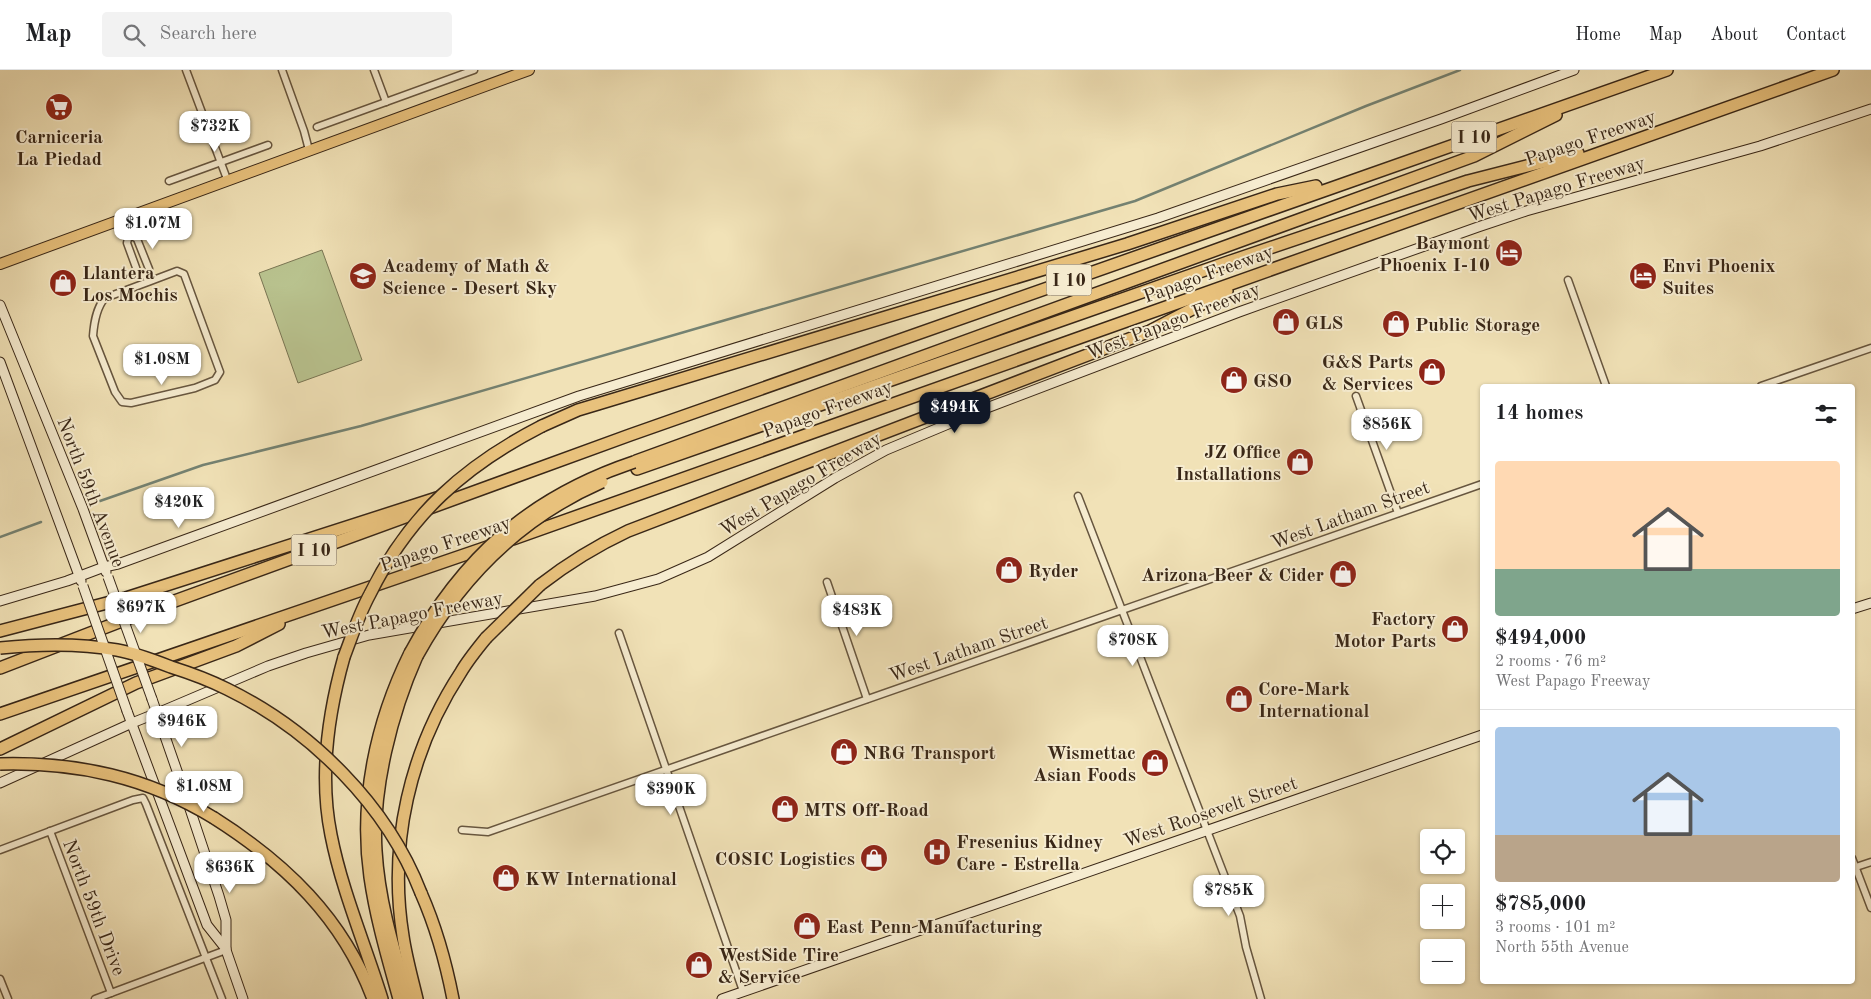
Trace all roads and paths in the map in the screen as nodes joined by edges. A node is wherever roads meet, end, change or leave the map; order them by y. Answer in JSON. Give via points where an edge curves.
{"nodes":[{"id":1,"x":186,"y":70,"type":"edge"},
{"id":2,"x":282,"y":70,"type":"edge"},
{"id":3,"x":374,"y":70,"type":"edge"},
{"id":4,"x":474,"y":70,"type":"edge"},
{"id":5,"x":529,"y":70,"type":"edge"},
{"id":6,"x":1574,"y":70,"type":"edge"},
{"id":7,"x":1666,"y":70,"type":"edge"},
{"id":8,"x":1833,"y":70,"type":"edge"},
{"id":9,"x":1596,"y":95,"type":"junction"},
{"id":10,"x":386,"y":102,"type":"junction"},
{"id":11,"x":1871,"y":109,"type":"edge"},
{"id":12,"x":317,"y":127,"type":"dead end"},
{"id":13,"x":1648,"y":136,"type":"junction"},
{"id":14,"x":268,"y":145,"type":"dead end"},
{"id":15,"x":309,"y":150,"type":"junction"},
{"id":16,"x":220,"y":162,"type":"junction"},
{"id":17,"x":227,"y":179,"type":"junction"},
{"id":18,"x":1352,"y":180,"type":"junction"},
{"id":19,"x":169,"y":181,"type":"dead end"},
{"id":20,"x":123,"y":218,"type":"junction"},
{"id":21,"x":129,"y":234,"type":"junction"},
{"id":22,"x":0,"y":264,"type":"edge"},
{"id":23,"x":1262,"y":272,"type":"junction"},
{"id":24,"x":147,"y":279,"type":"junction"},
{"id":25,"x":1568,"y":280,"type":"dead end"},
{"id":26,"x":0,"y":305,"type":"edge"},
{"id":27,"x":1871,"y":348,"type":"edge"},
{"id":28,"x":0,"y":362,"type":"edge"},
{"id":29,"x":1605,"y":384,"type":"edge"},
{"id":30,"x":1767,"y":384,"type":"edge"},
{"id":31,"x":1356,"y":396,"type":"dead end"},
{"id":32,"x":630,"y":435,"type":"junction"},
{"id":33,"x":635,"y":465,"type":"junction"},
{"id":34,"x":1480,"y":485,"type":"edge"},
{"id":35,"x":1078,"y":496,"type":"dead end"},
{"id":36,"x":1398,"y":513,"type":"junction"},
{"id":37,"x":104,"y":567,"type":"junction"},
{"id":38,"x":79,"y":576,"type":"junction"},
{"id":39,"x":827,"y":582,"type":"dead end"},
{"id":40,"x":0,"y":601,"type":"edge"},
{"id":41,"x":1871,"y":603,"type":"edge"},
{"id":42,"x":321,"y":604,"type":"junction"},
{"id":43,"x":1855,"y":608,"type":"edge"},
{"id":44,"x":1121,"y":610,"type":"junction"},
{"id":45,"x":0,"y":631,"type":"edge"},
{"id":46,"x":619,"y":633,"type":"dead end"},
{"id":47,"x":0,"y":648,"type":"edge"},
{"id":48,"x":413,"y":654,"type":"junction"},
{"id":49,"x":0,"y":668,"type":"edge"},
{"id":50,"x":868,"y":699,"type":"junction"},
{"id":51,"x":157,"y":713,"type":"junction"},
{"id":52,"x":0,"y":714,"type":"edge"},
{"id":53,"x":132,"y":723,"type":"junction"},
{"id":54,"x":1480,"y":735,"type":"edge"},
{"id":55,"x":0,"y":749,"type":"edge"},
{"id":56,"x":0,"y":764,"type":"edge"},
{"id":57,"x":666,"y":769,"type":"junction"},
{"id":58,"x":0,"y":783,"type":"edge"},
{"id":59,"x":462,"y":830,"type":"dead end"},
{"id":60,"x":1207,"y":830,"type":"junction"},
{"id":61,"x":50,"y":831,"type":"junction"},
{"id":62,"x":0,"y":850,"type":"edge"},
{"id":63,"x":1871,"y":862,"type":"edge"},
{"id":64,"x":1856,"y":867,"type":"joint"},
{"id":65,"x":1871,"y":908,"type":"edge"},
{"id":66,"x":226,"y":950,"type":"junction"},
{"id":67,"x":206,"y":957,"type":"junction"},
{"id":68,"x":0,"y":979,"type":"edge"},
{"id":69,"x":743,"y":991,"type":"junction"},
{"id":70,"x":111,"y":993,"type":"junction"},
{"id":71,"x":8,"y":999,"type":"edge"},
{"id":72,"x":95,"y":999,"type":"edge"},
{"id":73,"x":222,"y":999,"type":"edge"},
{"id":74,"x":243,"y":999,"type":"edge"},
{"id":75,"x":373,"y":999,"type":"edge"},
{"id":76,"x":382,"y":999,"type":"edge"},
{"id":77,"x":399,"y":999,"type":"edge"},
{"id":78,"x":408,"y":999,"type":"edge"},
{"id":79,"x":418,"y":999,"type":"edge"},
{"id":80,"x":453,"y":999,"type":"edge"},
{"id":81,"x":722,"y":999,"type":"edge"},
{"id":82,"x":1261,"y":999,"type":"edge"}],
"edges":[{"from":1,"to":16,"type":"street"},
{"from":2,"to":15,"type":"street"},
{"from":3,"to":10,"type":"street"},
{"from":4,"to":10,"type":"street"},
{"from":5,"to":15,"type":"main road"},
{"from":6,"to":37,"type":"main road","via":[[1158,218],[579,396]]},
{"from":7,"to":9,"type":"highway","name":"Papago Freeway","number":"I 10"},
{"from":8,"to":13,"type":"highway","name":"Papago Freeway"},
{"from":9,"to":18,"type":"highway","name":"Papago Freeway","number":"I 10"},
{"from":9,"to":33,"type":"highway","via":[[1474,156]]},
{"from":10,"to":12,"type":"street"},
{"from":11,"to":51,"type":"main road","name":"West Papago Freeway","via":[[1760,146],[1535,208],[1478,227],[1239,312],[984,409],[886,450],[708,556],[658,579],[595,596],[338,643],[268,666]]},
{"from":13,"to":23,"type":"highway","name":"Papago Freeway"},
{"from":13,"to":33,"type":"highway","via":[[1459,184]]},
{"from":14,"to":16,"type":"street"},
{"from":15,"to":17,"type":"main road"},
{"from":16,"to":17,"type":"street"},
{"from":16,"to":19,"type":"street"},
{"from":17,"to":20,"type":"main road"},
{"from":18,"to":32,"type":"highway","name":"Papago Freeway","number":"I 10"},
{"from":18,"to":76,"type":"highway","bridge":true,"via":[[1277,194],[1127,244],[578,410],[492,454],[465,474],[439,496],[386,563],[368,595],[344,657],[334,695],[326,767],[331,833]]},
{"from":20,"to":21,"type":"street"},
{"from":20,"to":22,"type":"main road"},
{"from":21,"to":24,"type":"street","via":[[127,243],[138,273]]},
{"from":21,"to":24,"type":"street","via":[[137,238],[149,269]]},
{"from":23,"to":42,"type":"highway","name":"Papago Freeway"},
{"from":23,"to":79,"type":"highway","bridge":true,"via":[[1150,331],[628,531],[566,565],[540,585],[486,638],[461,671],[428,735],[414,773],[398,857],[403,936]]},
{"from":24,"to":24,"type":"street","via":[[177,271],[184,274],[220,372],[215,380],[195,388],[141,402],[122,402],[93,336],[93,328],[105,298]]},
{"from":25,"to":29,"type":"street"},
{"from":26,"to":37,"type":"main road","name":"North 59th Avenue"},
{"from":27,"to":30,"type":"street"},
{"from":28,"to":38,"type":"main road","name":"North 59th Avenue"},
{"from":31,"to":36,"type":"street"},
{"from":32,"to":45,"type":"highway","via":[[126,598]]},
{"from":32,"to":49,"type":"highway","name":"Papago Freeway","number":"I 10"},
{"from":33,"to":48,"type":"highway","bridge":true,"via":[[586,489],[521,530],[473,574]]},
{"from":34,"to":36,"type":"street","name":"West Latham Street"},
{"from":35,"to":44,"type":"street"},
{"from":36,"to":44,"type":"street","name":"West Latham Street"},
{"from":37,"to":38,"type":"main road"},
{"from":37,"to":51,"type":"main road","name":"North 59th Avenue","bridge":true},
{"from":38,"to":40,"type":"main road"},
{"from":38,"to":53,"type":"main road","name":"North 59th Avenue","bridge":true},
{"from":39,"to":50,"type":"street"},
{"from":41,"to":43,"type":"main road"},
{"from":42,"to":52,"type":"highway","name":"Papago Freeway"},
{"from":42,"to":55,"type":"highway","via":[[236,646],[127,687]]},
{"from":44,"to":50,"type":"street","name":"West Latham Street"},
{"from":44,"to":60,"type":"street"},
{"from":46,"to":57,"type":"street"},
{"from":47,"to":80,"type":"highway","bridge":true,"via":[[64,645],[117,650],[141,656],[228,689],[298,733],[358,790],[400,850],[416,878],[430,914]]},
{"from":48,"to":77,"type":"highway","via":[[392,692],[368,783],[368,860],[374,902]]},
{"from":48,"to":78,"type":"highway","via":[[380,784],[376,827],[383,904]]},
{"from":50,"to":57,"type":"street","name":"West Latham Street"},
{"from":51,"to":53,"type":"main road","name":"West Papago Freeway"},
{"from":51,"to":66,"type":"main road","name":"North 59th Avenue","via":[[226,920]]},
{"from":53,"to":58,"type":"main road","name":"West Papago Freeway"},
{"from":53,"to":66,"type":"main road","name":"North 59th Avenue","via":[[207,924]]},
{"from":54,"to":60,"type":"main road","name":"West Roosevelt Street"},
{"from":56,"to":75,"type":"highway","bridge":true,"via":[[42,764],[111,775],[166,792],[214,818],[266,854],[313,899],[351,951]]},
{"from":57,"to":59,"type":"street","name":"West Latham Street","via":[[488,832]]},
{"from":57,"to":69,"type":"street"},
{"from":60,"to":69,"type":"main road","name":"West Roosevelt Street"},
{"from":60,"to":82,"type":"street","via":[[1240,916]]},
{"from":61,"to":62,"type":"street"},
{"from":61,"to":67,"type":"street","via":[[143,798]]},
{"from":61,"to":70,"type":"street","name":"North 59th Drive"},
{"from":63,"to":64,"type":"street"},
{"from":64,"to":65,"type":"street"},
{"from":66,"to":67,"type":"street"},
{"from":66,"to":74,"type":"main road","name":"North 59th Avenue"},
{"from":67,"to":70,"type":"street"},
{"from":67,"to":73,"type":"street"},
{"from":68,"to":71,"type":"street"},
{"from":69,"to":81,"type":"main road","name":"West Roosevelt Street"},
{"from":70,"to":72,"type":"street"}]}
